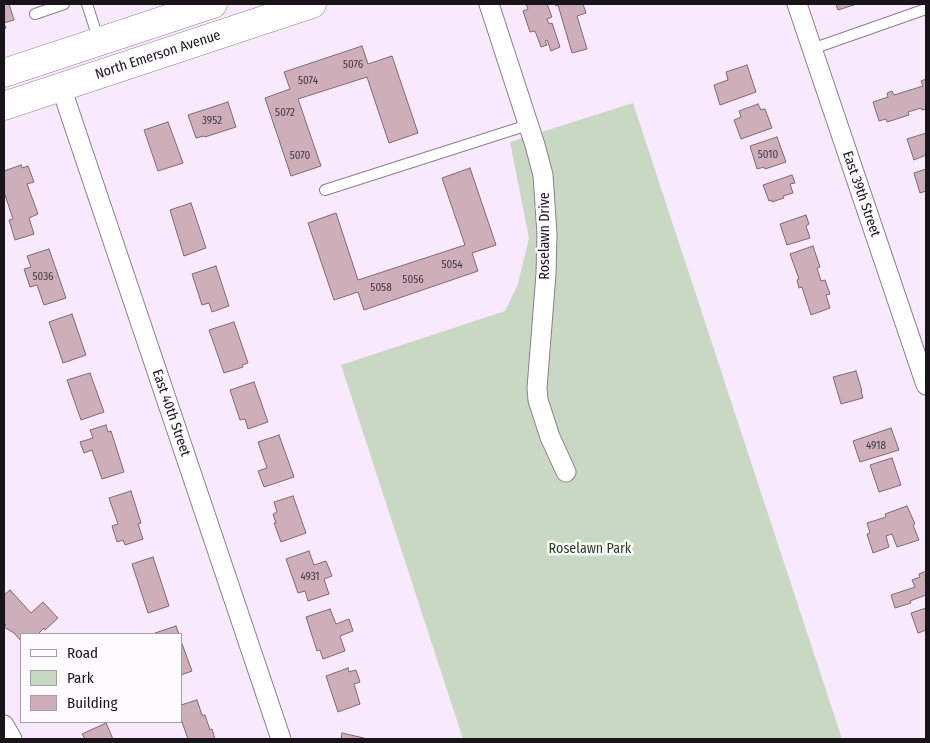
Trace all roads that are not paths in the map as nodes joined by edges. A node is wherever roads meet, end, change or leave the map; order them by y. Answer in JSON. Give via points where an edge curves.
{"nodes":[{"id":1,"x":64,"y":4,"type":"edge"},
{"id":2,"x":87,"y":4,"type":"edge"},
{"id":3,"x":208,"y":4,"type":"edge"},
{"id":4,"x":312,"y":4,"type":"edge"},
{"id":5,"x":489,"y":4,"type":"edge"},
{"id":6,"x":797,"y":4,"type":"edge"},
{"id":7,"x":926,"y":9,"type":"edge"},
{"id":8,"x":35,"y":14,"type":"dead end"},
{"id":9,"x":216,"y":36,"type":"junction"},
{"id":10,"x":99,"y":41,"type":"junction"},
{"id":11,"x":812,"y":49,"type":"junction"},
{"id":12,"x":4,"y":73,"type":"edge"},
{"id":13,"x":61,"y":87,"type":"junction"},
{"id":14,"x":4,"y":106,"type":"edge"},
{"id":15,"x":528,"y":125,"type":"junction"},
{"id":16,"x":326,"y":190,"type":"dead end"},
{"id":17,"x":926,"y":385,"type":"edge"},
{"id":18,"x":566,"y":472,"type":"dead end"},
{"id":19,"x":4,"y":725,"type":"edge"},
{"id":20,"x":12,"y":739,"type":"edge"},
{"id":21,"x":281,"y":739,"type":"edge"}],
"edges":[{"from":1,"to":8,"type":"lane"},
{"from":2,"to":10,"type":"lane"},
{"from":3,"to":9,"type":"street"},
{"from":3,"to":10,"type":"main road"},
{"from":4,"to":9,"type":"main road","name":"North Emerson Avenue"},
{"from":5,"to":15,"type":"street","name":"Roselawn Drive"},
{"from":6,"to":11,"type":"street","name":"East 39th Street"},
{"from":7,"to":11,"type":"lane"},
{"from":9,"to":13,"type":"main road","name":"North Emerson Avenue"},
{"from":10,"to":12,"type":"main road"},
{"from":11,"to":17,"type":"street","name":"East 39th Street"},
{"from":13,"to":14,"type":"main road","name":"North Emerson Avenue"},
{"from":13,"to":21,"type":"street","name":"East 40th Street"},
{"from":15,"to":16,"type":"lane"},
{"from":15,"to":18,"type":"street","name":"Roselawn Drive","via":[[543,175],[547,234],[538,400],[550,438]]},
{"from":19,"to":20,"type":"street"}]}
